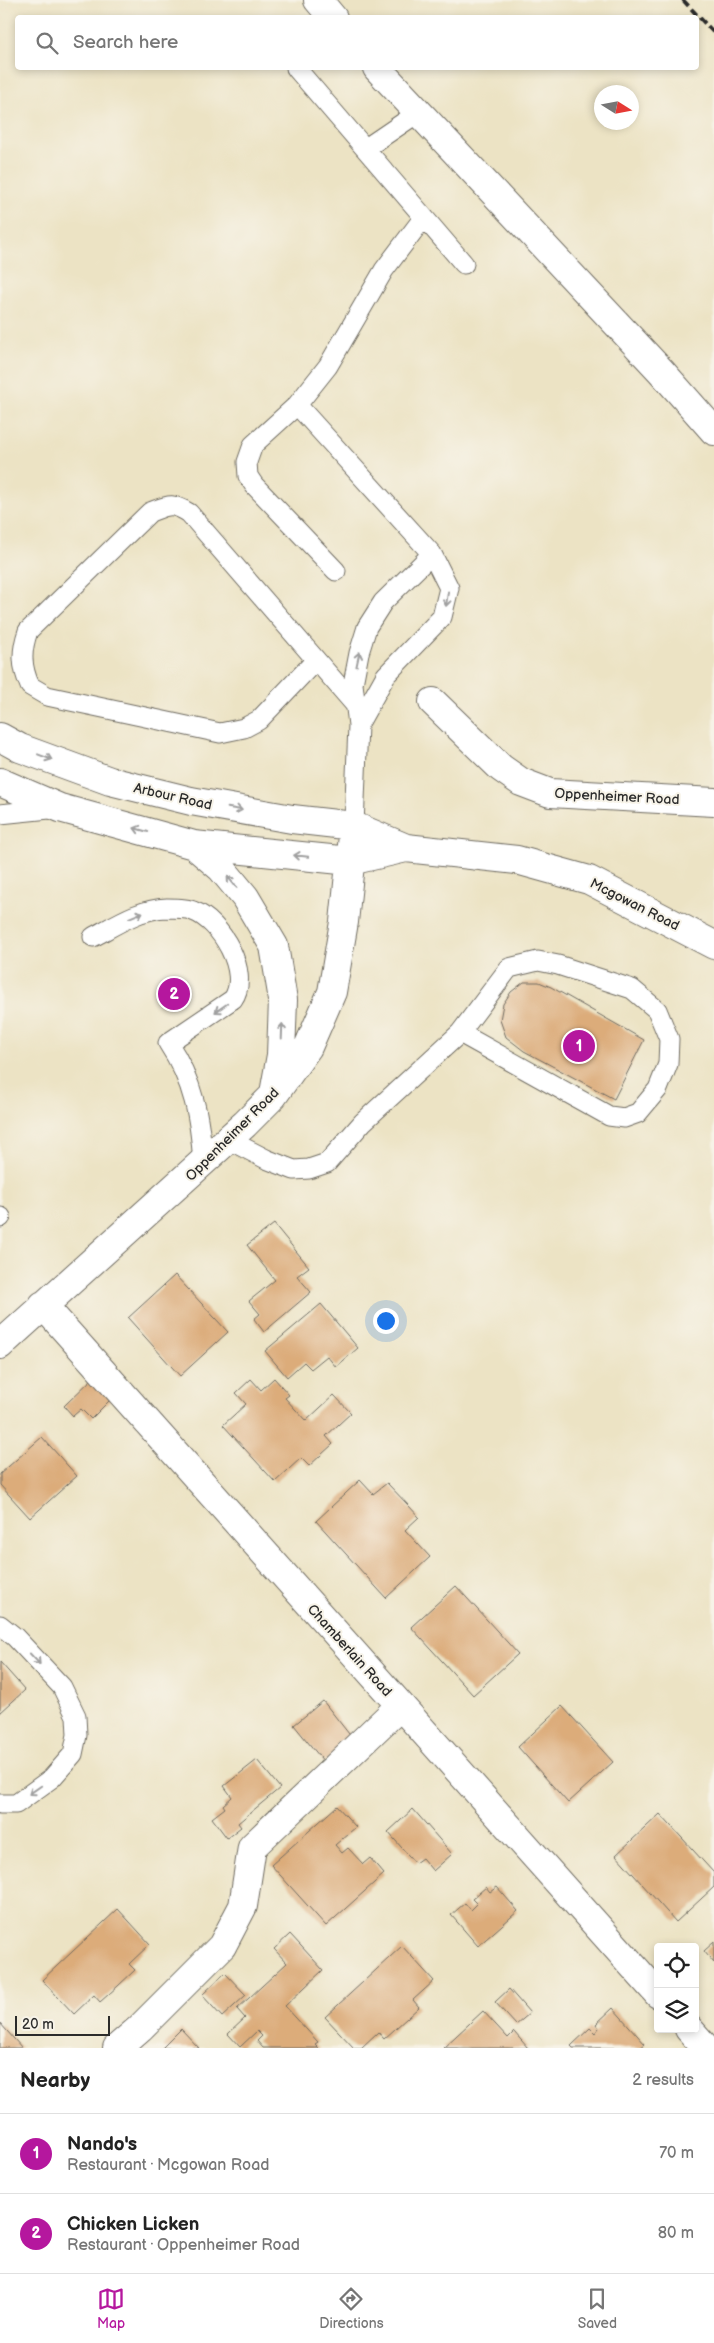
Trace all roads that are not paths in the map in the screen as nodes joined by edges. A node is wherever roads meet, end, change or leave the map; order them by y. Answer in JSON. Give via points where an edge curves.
{"nodes":[{"id":1,"x":318,"y":0,"type":"edge"},
{"id":2,"x":330,"y":15,"type":"edge"},
{"id":3,"x":298,"y":70,"type":"edge"},
{"id":4,"x":379,"y":70,"type":"edge"},
{"id":5,"x":419,"y":112,"type":"junction"},
{"id":6,"x":366,"y":148,"type":"junction"},
{"id":7,"x":424,"y":217,"type":"junction"},
{"id":8,"x":464,"y":264,"type":"dead end"},
{"id":9,"x":297,"y":405,"type":"junction"},
{"id":10,"x":714,"y":431,"type":"edge"},
{"id":11,"x":432,"y":554,"type":"junction"},
{"id":12,"x":336,"y":571,"type":"dead end"},
{"id":13,"x":316,"y":660,"type":"junction"},
{"id":14,"x":433,"y":702,"type":"dead end"},
{"id":15,"x":356,"y":706,"type":"junction"},
{"id":16,"x":358,"y":725,"type":"junction"},
{"id":17,"x":0,"y":738,"type":"edge"},
{"id":18,"x":0,"y":782,"type":"edge"},
{"id":19,"x":714,"y":802,"type":"edge"},
{"id":20,"x":60,"y":808,"type":"junction"},
{"id":21,"x":0,"y":814,"type":"edge"},
{"id":22,"x":354,"y":826,"type":"junction"},
{"id":23,"x":194,"y":845,"type":"junction"},
{"id":24,"x":406,"y":848,"type":"junction"},
{"id":25,"x":350,"y":861,"type":"junction"},
{"id":26,"x":93,"y":937,"type":"dead end"},
{"id":27,"x":712,"y":940,"type":"edge"},
{"id":28,"x":460,"y":1033,"type":"junction"},
{"id":29,"x":273,"y":1096,"type":"junction"},
{"id":30,"x":227,"y":1138,"type":"junction"},
{"id":31,"x":203,"y":1164,"type":"junction"},
{"id":32,"x":43,"y":1305,"type":"junction"},
{"id":33,"x":0,"y":1345,"type":"edge"},
{"id":34,"x":0,"y":1625,"type":"edge"},
{"id":35,"x":400,"y":1706,"type":"junction"},
{"id":36,"x":0,"y":1804,"type":"edge"},
{"id":37,"x":654,"y":1990,"type":"edge"},
{"id":38,"x":693,"y":2033,"type":"edge"},
{"id":39,"x":117,"y":2048,"type":"edge"},
{"id":40,"x":706,"y":2048,"type":"edge"}],
"edges":[{"from":1,"to":2,"type":"street"},
{"from":3,"to":6,"type":"lane"},
{"from":4,"to":5,"type":"street"},
{"from":5,"to":6,"type":"lane"},
{"from":5,"to":10,"type":"street"},
{"from":6,"to":7,"type":"lane"},
{"from":7,"to":8,"type":"lane"},
{"from":7,"to":9,"type":"lane","via":[[384,270],[328,366]]},
{"from":9,"to":11,"type":"lane"},
{"from":9,"to":12,"type":"lane","via":[[253,445],[247,462],[248,476]]},
{"from":15,"to":11,"type":"lane","one_way":true,"via":[[353,684],[358,653],[367,627],[383,602]]},
{"from":11,"to":16,"type":"lane","one_way":true,"via":[[449,588],[442,617],[386,675]]},
{"from":13,"to":13,"type":"lane","via":[[189,513],[170,504],[150,512],[28,630],[22,646],[22,661],[30,686],[47,696],[220,733],[244,728],[259,720]]},
{"from":13,"to":15,"type":"lane"},
{"from":14,"to":19,"type":"street","name":"Oppenheimer Road","via":[[501,768],[521,782],[550,793]]},
{"from":15,"to":16,"type":"lane"},
{"from":16,"to":22,"type":"lane"},
{"from":17,"to":22,"type":"street","name":"Arbour Road","one_way":true,"via":[[110,781],[191,801]]},
{"from":18,"to":20,"type":"street"},
{"from":20,"to":21,"type":"lane"},
{"from":23,"to":20,"type":"street","one_way":true},
{"from":22,"to":24,"type":"street","name":"Mcgowan Road"},
{"from":22,"to":25,"type":"street","name":"Oppenheimer Road"},
{"from":25,"to":23,"type":"street","one_way":true},
{"from":29,"to":23,"type":"street","one_way":true,"via":[[281,1056],[283,1000],[274,946],[245,897],[221,868]]},
{"from":24,"to":25,"type":"street","name":"Mcgowan Road"},
{"from":24,"to":27,"type":"street","name":"Mcgowan Road","via":[[517,860],[589,880]]},
{"from":25,"to":29,"type":"street","name":"Oppenheimer Road","via":[[332,992],[308,1047]]},
{"from":26,"to":31,"type":"lane","one_way":true,"via":[[139,912],[166,908],[194,911],[212,925],[232,950],[238,968],[237,993],[233,999],[168,1043],[191,1085]]},
{"from":28,"to":28,"type":"lane","via":[[509,968],[538,961],[632,989],[657,1010],[669,1039],[668,1064],[658,1089],[638,1113],[624,1118],[609,1116]]},
{"from":28,"to":30,"type":"lane","via":[[363,1122],[327,1163],[309,1170],[294,1170]]},
{"from":29,"to":30,"type":"street","name":"Oppenheimer Road"},
{"from":30,"to":31,"type":"street","name":"Oppenheimer Road"},
{"from":31,"to":32,"type":"street","name":"Oppenheimer Road"},
{"from":32,"to":33,"type":"street","name":"Oppenheimer Road"},
{"from":32,"to":35,"type":"street","name":"Chamberlain Road"},
{"from":34,"to":36,"type":"lane","one_way":true,"via":[[62,1687],[76,1716],[77,1735],[73,1754],[52,1778],[16,1804]]},
{"from":35,"to":37,"type":"street","name":"Chamberlain Road"},
{"from":35,"to":39,"type":"street","via":[[252,1847],[243,1906],[222,1946]]},
{"from":38,"to":40,"type":"street"}]}
